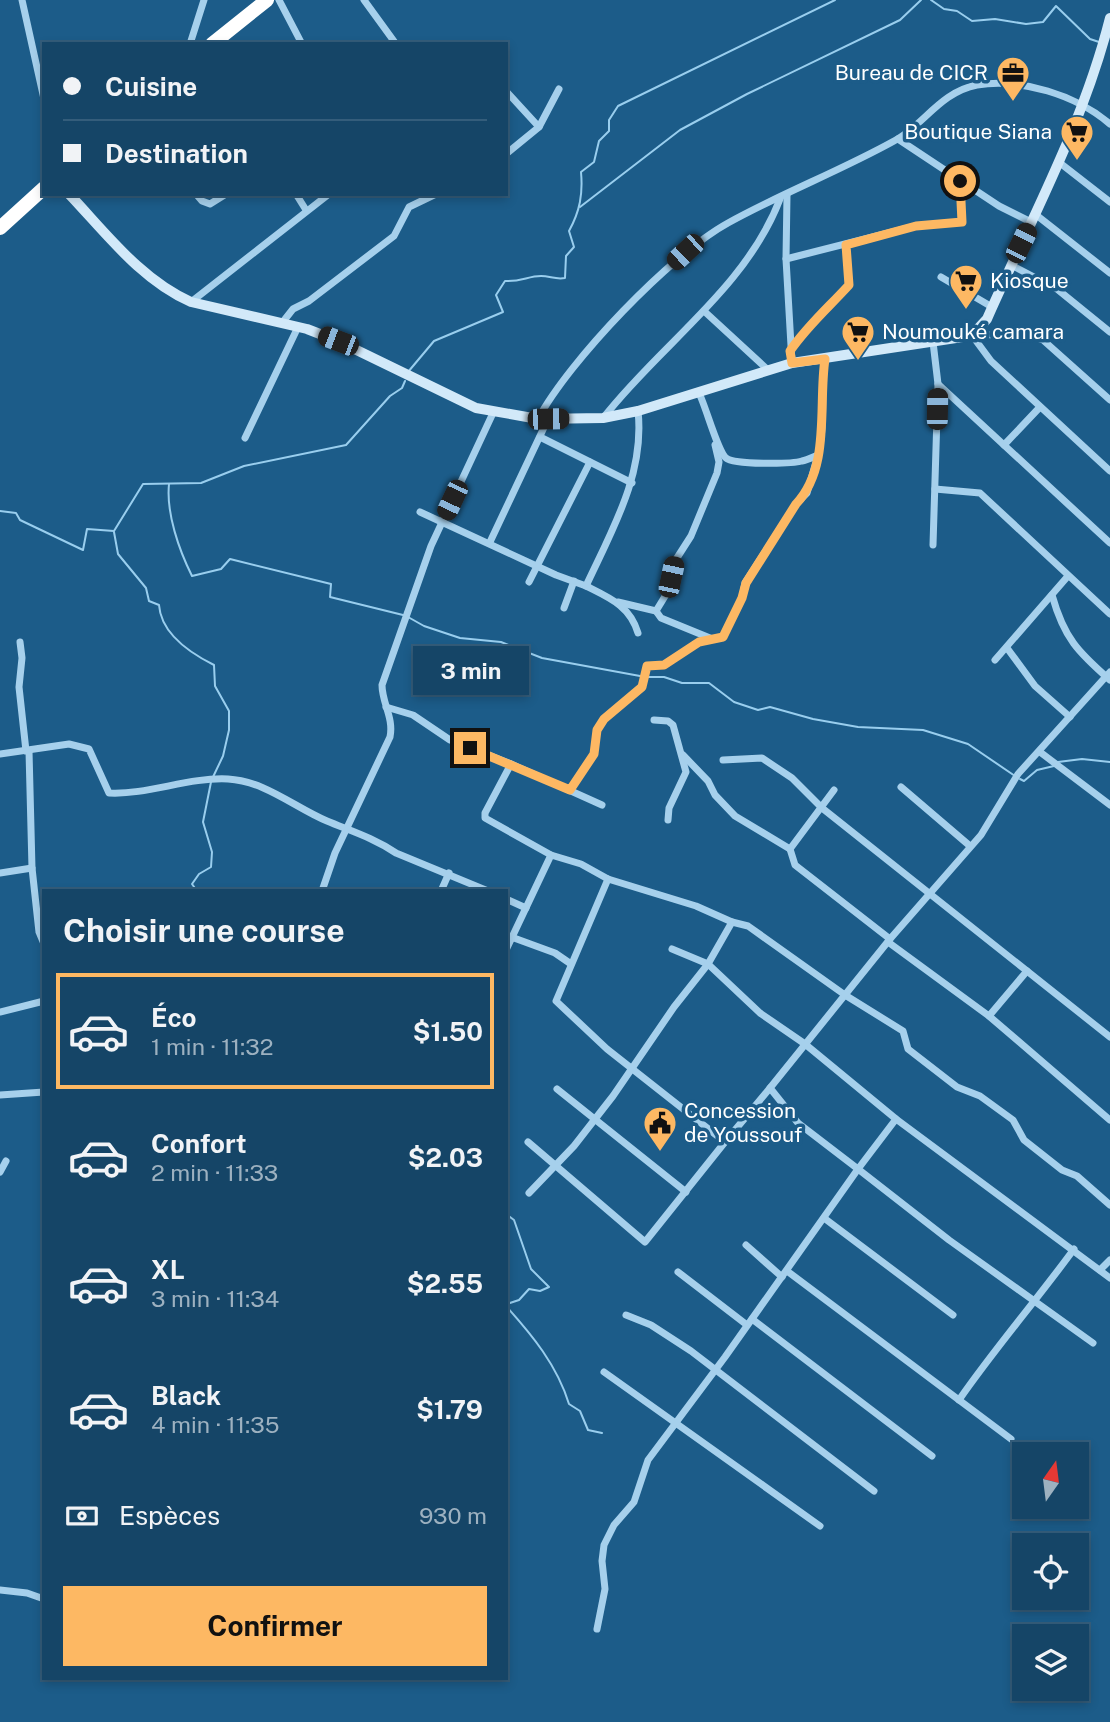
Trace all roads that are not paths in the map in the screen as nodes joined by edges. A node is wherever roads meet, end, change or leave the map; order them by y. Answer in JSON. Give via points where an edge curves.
{"nodes":[{"id":1,"x":22,"y":0,"type":"edge"},
{"id":2,"x":204,"y":0,"type":"edge"},
{"id":3,"x":267,"y":0,"type":"edge"},
{"id":4,"x":279,"y":0,"type":"edge"},
{"id":5,"x":364,"y":0,"type":"edge"},
{"id":6,"x":1110,"y":19,"type":"edge"},
{"id":7,"x":191,"y":42,"type":"edge"},
{"id":8,"x":214,"y":42,"type":"edge"},
{"id":9,"x":301,"y":42,"type":"edge"},
{"id":10,"x":396,"y":42,"type":"edge"},
{"id":11,"x":559,"y":89,"type":"dead end"},
{"id":12,"x":42,"y":90,"type":"edge"},
{"id":13,"x":508,"y":93,"type":"edge"},
{"id":14,"x":1084,"y":104,"type":"junction"},
{"id":15,"x":1110,"y":124,"type":"edge"},
{"id":16,"x":539,"y":127,"type":"junction"},
{"id":17,"x":898,"y":139,"type":"junction"},
{"id":18,"x":508,"y":152,"type":"edge"},
{"id":19,"x":1060,"y":163,"type":"junction"},
{"id":20,"x":960,"y":181,"type":"junction"},
{"id":21,"x":42,"y":190,"type":"edge"},
{"id":22,"x":70,"y":196,"type":"edge"},
{"id":23,"x":198,"y":196,"type":"edge"},
{"id":24,"x":223,"y":196,"type":"edge"},
{"id":25,"x":297,"y":196,"type":"edge"},
{"id":26,"x":326,"y":196,"type":"edge"},
{"id":27,"x":432,"y":196,"type":"edge"},
{"id":28,"x":784,"y":197,"type":"junction"},
{"id":29,"x":1110,"y":202,"type":"edge"},
{"id":30,"x":306,"y":210,"type":"junction"},
{"id":31,"x":1033,"y":218,"type":"junction"},
{"id":32,"x":0,"y":228,"type":"edge"},
{"id":33,"x":846,"y":245,"type":"junction"},
{"id":34,"x":786,"y":259,"type":"junction"},
{"id":35,"x":1011,"y":265,"type":"junction"},
{"id":36,"x":1110,"y":272,"type":"edge"},
{"id":37,"x":941,"y":277,"type":"dead end"},
{"id":38,"x":191,"y":302,"type":"junction"},
{"id":39,"x":992,"y":307,"type":"junction"},
{"id":40,"x":704,"y":311,"type":"junction"},
{"id":41,"x":282,"y":323,"type":"junction"},
{"id":42,"x":298,"y":327,"type":"junction"},
{"id":43,"x":1110,"y":331,"type":"edge"},
{"id":44,"x":973,"y":335,"type":"junction"},
{"id":45,"x":933,"y":342,"type":"junction"},
{"id":46,"x":790,"y":351,"type":"junction"},
{"id":47,"x":825,"y":359,"type":"junction"},
{"id":48,"x":792,"y":363,"type":"junction"},
{"id":49,"x":768,"y":370,"type":"junction"},
{"id":50,"x":938,"y":384,"type":"junction"},
{"id":51,"x":699,"y":393,"type":"junction"},
{"id":52,"x":1110,"y":400,"type":"edge"},
{"id":53,"x":1040,"y":407,"type":"junction"},
{"id":54,"x":638,"y":411,"type":"junction"},
{"id":55,"x":493,"y":413,"type":"junction"},
{"id":56,"x":603,"y":418,"type":"junction"},
{"id":57,"x":543,"y":419,"type":"junction"},
{"id":58,"x":540,"y":437,"type":"junction"},
{"id":59,"x":245,"y":438,"type":"dead end"},
{"id":60,"x":715,"y":440,"type":"junction"},
{"id":61,"x":1004,"y":445,"type":"junction"},
{"id":62,"x":818,"y":455,"type":"junction"},
{"id":63,"x":590,"y":462,"type":"junction"},
{"id":64,"x":1110,"y":471,"type":"edge"},
{"id":65,"x":632,"y":483,"type":"junction"},
{"id":66,"x":935,"y":489,"type":"junction"},
{"id":67,"x":420,"y":512,"type":"dead end"},
{"id":68,"x":441,"y":522,"type":"junction"},
{"id":69,"x":490,"y":542,"type":"junction"},
{"id":70,"x":1110,"y":543,"type":"edge"},
{"id":71,"x":933,"y":545,"type":"dead end"},
{"id":72,"x":537,"y":566,"type":"junction"},
{"id":73,"x":1068,"y":576,"type":"junction"},
{"id":74,"x":574,"y":581,"type":"junction"},
{"id":75,"x":529,"y":582,"type":"dead end"},
{"id":76,"x":586,"y":586,"type":"junction"},
{"id":77,"x":1052,"y":595,"type":"junction"},
{"id":78,"x":618,"y":602,"type":"junction"},
{"id":79,"x":564,"y":608,"type":"dead end"},
{"id":80,"x":656,"y":611,"type":"junction"},
{"id":81,"x":1110,"y":614,"type":"edge"},
{"id":82,"x":638,"y":633,"type":"dead end"},
{"id":83,"x":713,"y":639,"type":"junction"},
{"id":84,"x":20,"y":642,"type":"dead end"},
{"id":85,"x":1007,"y":648,"type":"junction"},
{"id":86,"x":995,"y":660,"type":"dead end"},
{"id":87,"x":1109,"y":676,"type":"edge"},
{"id":88,"x":386,"y":707,"type":"junction"},
{"id":89,"x":1070,"y":717,"type":"junction"},
{"id":90,"x":654,"y":720,"type":"dead end"},
{"id":91,"x":28,"y":751,"type":"junction"},
{"id":92,"x":1040,"y":752,"type":"junction"},
{"id":93,"x":0,"y":754,"type":"edge"},
{"id":94,"x":683,"y":755,"type":"junction"},
{"id":95,"x":723,"y":760,"type":"dead end"},
{"id":96,"x":512,"y":764,"type":"junction"},
{"id":97,"x":901,"y":786,"type":"dead end"},
{"id":98,"x":570,"y":790,"type":"junction"},
{"id":99,"x":834,"y":790,"type":"dead end"},
{"id":100,"x":602,"y":805,"type":"dead end"},
{"id":101,"x":1110,"y":805,"type":"edge"},
{"id":102,"x":822,"y":808,"type":"junction"},
{"id":103,"x":668,"y":820,"type":"dead end"},
{"id":104,"x":349,"y":829,"type":"junction"},
{"id":105,"x":970,"y":846,"type":"junction"},
{"id":106,"x":790,"y":849,"type":"junction"},
{"id":107,"x":551,"y":855,"type":"junction"},
{"id":108,"x":32,"y":868,"type":"junction"},
{"id":109,"x":0,"y":873,"type":"edge"},
{"id":110,"x":449,"y":873,"type":"junction"},
{"id":111,"x":608,"y":879,"type":"junction"},
{"id":112,"x":323,"y":889,"type":"edge"},
{"id":113,"x":442,"y":889,"type":"edge"},
{"id":114,"x":484,"y":889,"type":"edge"},
{"id":115,"x":930,"y":891,"type":"junction"},
{"id":116,"x":508,"y":900,"type":"edge"},
{"id":117,"x":526,"y":908,"type":"junction"},
{"id":118,"x":732,"y":922,"type":"junction"},
{"id":119,"x":514,"y":938,"type":"junction"},
{"id":120,"x":42,"y":939,"type":"edge"},
{"id":121,"x":889,"y":940,"type":"junction"},
{"id":122,"x":508,"y":947,"type":"edge"},
{"id":123,"x":672,"y":949,"type":"dead end"},
{"id":124,"x":571,"y":964,"type":"junction"},
{"id":125,"x":708,"y":964,"type":"junction"},
{"id":126,"x":1027,"y":971,"type":"junction"},
{"id":127,"x":845,"y":995,"type":"junction"},
{"id":128,"x":42,"y":1002,"type":"edge"},
{"id":129,"x":0,"y":1012,"type":"edge"},
{"id":130,"x":989,"y":1016,"type":"junction"},
{"id":131,"x":1110,"y":1037,"type":"edge"},
{"id":132,"x":805,"y":1044,"type":"junction"},
{"id":133,"x":633,"y":1068,"type":"junction"},
{"id":134,"x":770,"y":1088,"type":"junction"},
{"id":135,"x":557,"y":1089,"type":"dead end"},
{"id":136,"x":42,"y":1092,"type":"edge"},
{"id":137,"x":0,"y":1095,"type":"edge"},
{"id":138,"x":596,"y":1118,"type":"junction"},
{"id":139,"x":895,"y":1119,"type":"junction"},
{"id":140,"x":1110,"y":1120,"type":"edge"},
{"id":141,"x":528,"y":1142,"type":"dead end"},
{"id":142,"x":725,"y":1142,"type":"junction"},
{"id":143,"x":6,"y":1161,"type":"dead end"},
{"id":144,"x":555,"y":1165,"type":"junction"},
{"id":145,"x":858,"y":1169,"type":"junction"},
{"id":146,"x":0,"y":1172,"type":"edge"},
{"id":147,"x":686,"y":1192,"type":"junction"},
{"id":148,"x":529,"y":1193,"type":"dead end"},
{"id":149,"x":1110,"y":1205,"type":"edge"},
{"id":150,"x":824,"y":1218,"type":"junction"},
{"id":151,"x":746,"y":1245,"type":"dead end"},
{"id":152,"x":1073,"y":1249,"type":"junction"},
{"id":153,"x":1110,"y":1260,"type":"edge"},
{"id":154,"x":1100,"y":1270,"type":"junction"},
{"id":155,"x":678,"y":1272,"type":"dead end"},
{"id":156,"x":784,"y":1274,"type":"junction"},
{"id":157,"x":1110,"y":1278,"type":"edge"},
{"id":158,"x":1035,"y":1302,"type":"junction"},
{"id":159,"x":626,"y":1315,"type":"dead end"},
{"id":160,"x":953,"y":1315,"type":"dead end"},
{"id":161,"x":749,"y":1322,"type":"junction"},
{"id":162,"x":1093,"y":1343,"type":"dead end"},
{"id":163,"x":715,"y":1370,"type":"junction"},
{"id":164,"x":604,"y":1372,"type":"dead end"},
{"id":165,"x":959,"y":1400,"type":"junction"},
{"id":166,"x":676,"y":1421,"type":"junction"},
{"id":167,"x":1011,"y":1439,"type":"dead end"},
{"id":168,"x":932,"y":1456,"type":"dead end"},
{"id":169,"x":874,"y":1491,"type":"dead end"},
{"id":170,"x":820,"y":1526,"type":"dead end"},
{"id":171,"x":0,"y":1590,"type":"edge"},
{"id":172,"x":42,"y":1598,"type":"edge"},
{"id":173,"x":597,"y":1629,"type":"dead end"}],
"edges":[{"from":1,"to":12,"type":"street"},
{"from":2,"to":7,"type":"street"},
{"from":3,"to":8,"type":"highway"},
{"from":4,"to":9,"type":"street"},
{"from":5,"to":10,"type":"street"},
{"from":6,"to":14,"type":"street"},
{"from":11,"to":16,"type":"street"},
{"from":13,"to":16,"type":"street"},
{"from":14,"to":15,"type":"street"},
{"from":14,"to":17,"type":"street","via":[[1034,89],[976,85],[945,99]]},
{"from":14,"to":19,"type":"street"},
{"from":16,"to":18,"type":"street"},
{"from":17,"to":20,"type":"street"},
{"from":17,"to":28,"type":"street"},
{"from":19,"to":29,"type":"street"},
{"from":19,"to":31,"type":"street"},
{"from":20,"to":31,"type":"street","via":[[999,206]]},
{"from":20,"to":33,"type":"street","via":[[962,222],[916,226]]},
{"from":21,"to":32,"type":"highway"},
{"from":22,"to":38,"type":"street","via":[[153,281]]},
{"from":23,"to":24,"type":"street","via":[[210,204]]},
{"from":25,"to":30,"type":"street"},
{"from":26,"to":30,"type":"street"},
{"from":27,"to":41,"type":"street","via":[[409,207],[394,236],[293,309]]},
{"from":28,"to":34,"type":"street"},
{"from":28,"to":40,"type":"street","via":[[755,247]]},
{"from":28,"to":57,"type":"street","via":[[727,223],[685,252],[603,334],[548,401]]},
{"from":30,"to":38,"type":"street"},
{"from":31,"to":35,"type":"street"},
{"from":31,"to":36,"type":"street"},
{"from":33,"to":34,"type":"street"},
{"from":33,"to":46,"type":"street","via":[[849,285],[807,326]]},
{"from":34,"to":46,"type":"street"},
{"from":35,"to":39,"type":"street"},
{"from":35,"to":43,"type":"street","via":[[1057,289]]},
{"from":37,"to":39,"type":"street"},
{"from":38,"to":41,"type":"street"},
{"from":39,"to":44,"type":"street"},
{"from":40,"to":49,"type":"street"},
{"from":40,"to":56,"type":"street"},
{"from":41,"to":42,"type":"street"},
{"from":42,"to":55,"type":"street"},
{"from":42,"to":59,"type":"street"},
{"from":44,"to":45,"type":"street"},
{"from":44,"to":52,"type":"street","via":[[1043,340]]},
{"from":44,"to":53,"type":"street","via":[[991,362]]},
{"from":45,"to":47,"type":"street"},
{"from":45,"to":50,"type":"street"},
{"from":46,"to":48,"type":"street"},
{"from":47,"to":48,"type":"street"},
{"from":47,"to":62,"type":"street"},
{"from":48,"to":49,"type":"street"},
{"from":49,"to":51,"type":"street"},
{"from":50,"to":61,"type":"street"},
{"from":50,"to":66,"type":"street"},
{"from":51,"to":54,"type":"street"},
{"from":51,"to":60,"type":"street"},
{"from":53,"to":61,"type":"street"},
{"from":53,"to":64,"type":"street"},
{"from":54,"to":56,"type":"street"},
{"from":54,"to":65,"type":"street","via":[[641,437]]},
{"from":55,"to":57,"type":"street"},
{"from":55,"to":68,"type":"street"},
{"from":56,"to":57,"type":"street"},
{"from":57,"to":58,"type":"street"},
{"from":58,"to":63,"type":"street"},
{"from":58,"to":69,"type":"street"},
{"from":60,"to":62,"type":"street","via":[[726,458],[737,462],[801,462]]},
{"from":60,"to":80,"type":"street","via":[[717,473],[691,536],[674,561],[667,593]]},
{"from":61,"to":70,"type":"street"},
{"from":62,"to":83,"type":"street","via":[[807,493],[746,583],[723,637]]},
{"from":63,"to":65,"type":"street"},
{"from":63,"to":72,"type":"street"},
{"from":65,"to":76,"type":"street"},
{"from":66,"to":71,"type":"street"},
{"from":66,"to":73,"type":"street","via":[[980,493]]},
{"from":67,"to":68,"type":"street"},
{"from":68,"to":69,"type":"street"},
{"from":68,"to":88,"type":"street","via":[[382,685]]},
{"from":69,"to":72,"type":"street"},
{"from":72,"to":74,"type":"street"},
{"from":72,"to":75,"type":"street"},
{"from":73,"to":77,"type":"street"},
{"from":73,"to":81,"type":"street"},
{"from":74,"to":76,"type":"street"},
{"from":74,"to":79,"type":"street"},
{"from":76,"to":78,"type":"street"},
{"from":77,"to":85,"type":"street"},
{"from":77,"to":87,"type":"street","via":[[1065,633]]},
{"from":78,"to":80,"type":"street"},
{"from":78,"to":82,"type":"street","via":[[634,618]]},
{"from":80,"to":83,"type":"street","via":[[660,618]]},
{"from":83,"to":98,"type":"street","via":[[699,642],[664,665],[647,666],[642,687],[597,730],[594,754]]},
{"from":84,"to":91,"type":"street","via":[[19,687]]},
{"from":85,"to":86,"type":"street"},
{"from":85,"to":89,"type":"street","via":[[1035,686]]},
{"from":87,"to":89,"type":"street"},
{"from":88,"to":96,"type":"street","via":[[413,715],[450,740]]},
{"from":88,"to":104,"type":"street","via":[[392,721],[390,737]]},
{"from":89,"to":92,"type":"street"},
{"from":90,"to":94,"type":"street","via":[[673,726]]},
{"from":91,"to":93,"type":"street"},
{"from":91,"to":104,"type":"street","via":[[69,744],[89,748],[109,793],[239,781],[267,789]]},
{"from":91,"to":108,"type":"street"},
{"from":92,"to":101,"type":"street"},
{"from":92,"to":105,"type":"street","via":[[1016,778]]},
{"from":94,"to":103,"type":"street","via":[[686,772]]},
{"from":94,"to":106,"type":"street","via":[[735,816]]},
{"from":95,"to":102,"type":"street","via":[[762,758],[792,778]]},
{"from":96,"to":98,"type":"street"},
{"from":96,"to":107,"type":"street","via":[[485,818]]},
{"from":97,"to":105,"type":"street"},
{"from":98,"to":100,"type":"street"},
{"from":99,"to":102,"type":"street"},
{"from":102,"to":106,"type":"street"},
{"from":102,"to":115,"type":"street"},
{"from":104,"to":110,"type":"street"},
{"from":104,"to":112,"type":"street"},
{"from":105,"to":115,"type":"street"},
{"from":106,"to":121,"type":"street","via":[[795,865]]},
{"from":107,"to":111,"type":"street"},
{"from":107,"to":117,"type":"street"},
{"from":108,"to":109,"type":"street"},
{"from":108,"to":120,"type":"street"},
{"from":110,"to":113,"type":"street"},
{"from":110,"to":114,"type":"street"},
{"from":111,"to":118,"type":"street"},
{"from":111,"to":124,"type":"street"},
{"from":115,"to":121,"type":"street"},
{"from":115,"to":126,"type":"street"},
{"from":116,"to":117,"type":"street"},
{"from":117,"to":119,"type":"street"},
{"from":118,"to":125,"type":"street"},
{"from":118,"to":127,"type":"street","via":[[748,926]]},
{"from":119,"to":122,"type":"street"},
{"from":119,"to":124,"type":"street"},
{"from":121,"to":127,"type":"street"},
{"from":121,"to":130,"type":"street"},
{"from":123,"to":125,"type":"street"},
{"from":124,"to":133,"type":"street","via":[[556,1001]]},
{"from":125,"to":132,"type":"street","via":[[760,1013]]},
{"from":125,"to":133,"type":"street"},
{"from":126,"to":130,"type":"street"},
{"from":126,"to":131,"type":"street"},
{"from":127,"to":132,"type":"street"},
{"from":127,"to":149,"type":"street","via":[[903,1031],[908,1049],[957,1087],[980,1096],[1013,1120],[1024,1140]]},
{"from":128,"to":129,"type":"street"},
{"from":130,"to":140,"type":"street"},
{"from":132,"to":134,"type":"street"},
{"from":132,"to":139,"type":"street"},
{"from":133,"to":138,"type":"street"},
{"from":133,"to":142,"type":"street"},
{"from":134,"to":142,"type":"street"},
{"from":134,"to":145,"type":"street","via":[[798,1123]]},
{"from":135,"to":138,"type":"street"},
{"from":136,"to":137,"type":"street"},
{"from":138,"to":144,"type":"street"},
{"from":138,"to":147,"type":"street"},
{"from":139,"to":145,"type":"street"},
{"from":139,"to":152,"type":"street"},
{"from":141,"to":144,"type":"street"},
{"from":142,"to":147,"type":"street"},
{"from":143,"to":146,"type":"street"},
{"from":144,"to":147,"type":"street","via":[[645,1242]]},
{"from":144,"to":148,"type":"street"},
{"from":145,"to":150,"type":"street"},
{"from":145,"to":158,"type":"street"},
{"from":150,"to":156,"type":"street"},
{"from":150,"to":160,"type":"street"},
{"from":151,"to":156,"type":"street"},
{"from":152,"to":154,"type":"street"},
{"from":152,"to":158,"type":"street"},
{"from":153,"to":154,"type":"street"},
{"from":154,"to":157,"type":"street"},
{"from":155,"to":161,"type":"street"},
{"from":156,"to":161,"type":"street"},
{"from":156,"to":165,"type":"street"},
{"from":158,"to":162,"type":"street"},
{"from":158,"to":165,"type":"street"},
{"from":159,"to":163,"type":"street","via":[[651,1325]]},
{"from":161,"to":163,"type":"street"},
{"from":161,"to":168,"type":"street"},
{"from":163,"to":166,"type":"street"},
{"from":163,"to":169,"type":"street"},
{"from":164,"to":166,"type":"street"},
{"from":165,"to":167,"type":"street"},
{"from":166,"to":170,"type":"street"},
{"from":166,"to":173,"type":"street","via":[[648,1460],[634,1502],[604,1545],[605,1589]]},
{"from":171,"to":172,"type":"street"}]}
